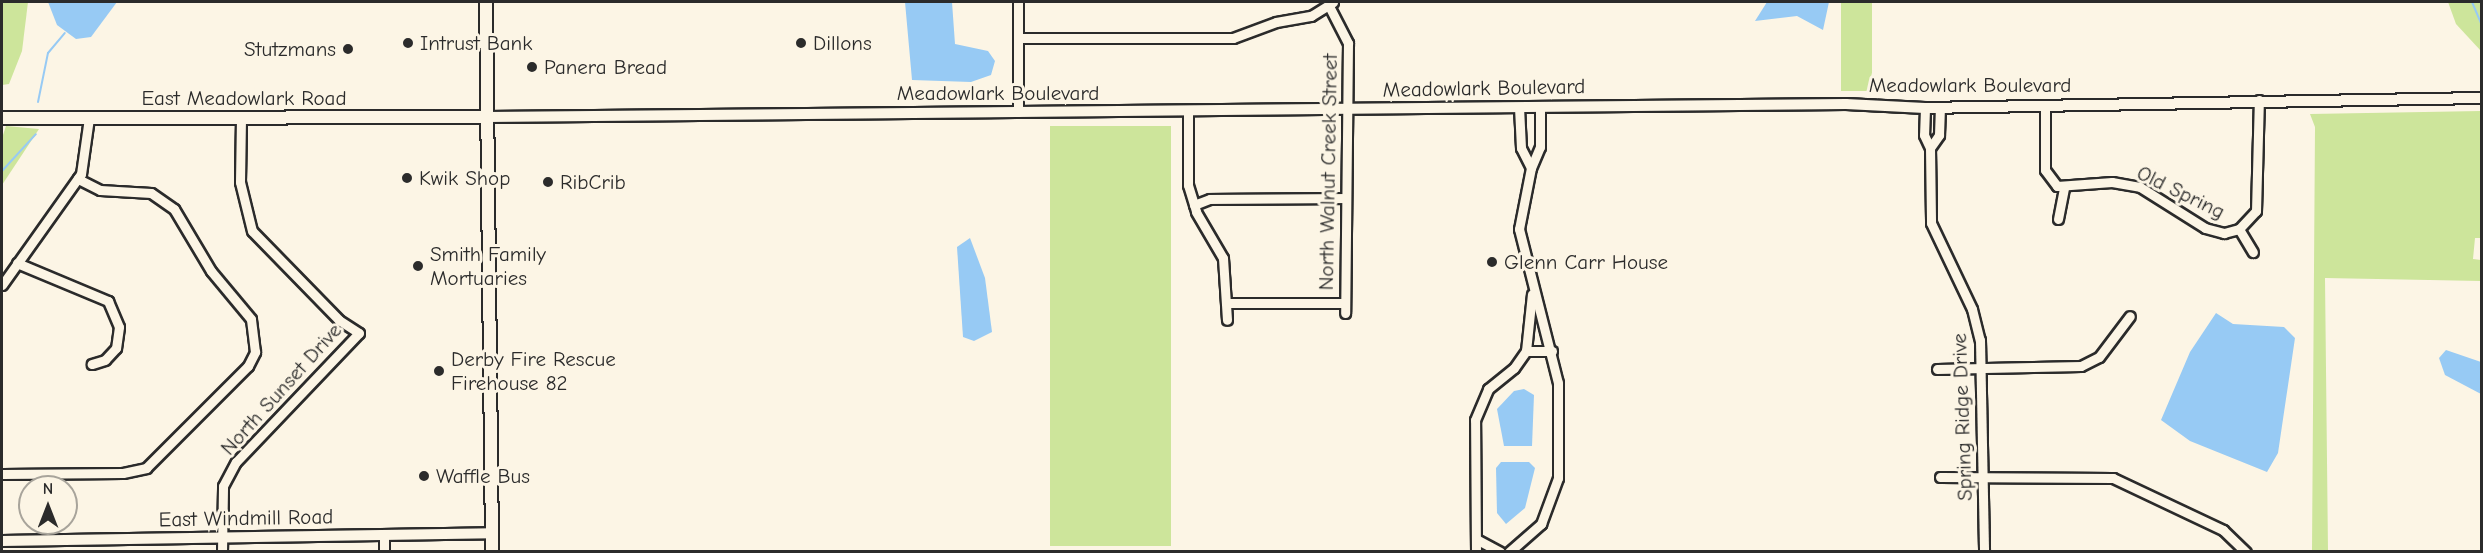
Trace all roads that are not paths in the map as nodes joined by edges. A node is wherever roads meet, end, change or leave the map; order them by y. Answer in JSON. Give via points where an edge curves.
{"nodes":[{"id":1,"x":486,"y":2,"type":"edge"},
{"id":2,"x":1018,"y":2,"type":"edge"},
{"id":3,"x":1331,"y":4,"type":"edge"},
{"id":4,"x":1018,"y":38,"type":"junction"},
{"id":5,"x":2481,"y":98,"type":"edge"},
{"id":6,"x":2259,"y":100,"type":"junction"},
{"id":7,"x":2045,"y":105,"type":"junction"},
{"id":8,"x":1519,"y":107,"type":"junction"},
{"id":9,"x":1540,"y":107,"type":"junction"},
{"id":10,"x":1940,"y":107,"type":"junction"},
{"id":11,"x":1925,"y":108,"type":"junction"},
{"id":12,"x":1348,"y":109,"type":"junction"},
{"id":13,"x":1188,"y":111,"type":"junction"},
{"id":14,"x":1018,"y":112,"type":"junction"},
{"id":15,"x":241,"y":117,"type":"junction"},
{"id":16,"x":487,"y":117,"type":"junction"},
{"id":17,"x":2,"y":118,"type":"edge"},
{"id":18,"x":89,"y":118,"type":"junction"},
{"id":19,"x":1930,"y":148,"type":"junction"},
{"id":20,"x":1531,"y":168,"type":"junction"},
{"id":21,"x":78,"y":179,"type":"junction"},
{"id":22,"x":2064,"y":188,"type":"junction"},
{"id":23,"x":1345,"y":198,"type":"junction"},
{"id":24,"x":1194,"y":205,"type":"junction"},
{"id":25,"x":2058,"y":219,"type":"dead end"},
{"id":26,"x":2240,"y":229,"type":"junction"},
{"id":27,"x":2253,"y":252,"type":"dead end"},
{"id":28,"x":17,"y":263,"type":"junction"},
{"id":29,"x":2,"y":285,"type":"edge"},
{"id":30,"x":1532,"y":291,"type":"junction"},
{"id":31,"x":1227,"y":303,"type":"junction"},
{"id":32,"x":2130,"y":316,"type":"dead end"},
{"id":33,"x":1227,"y":320,"type":"dead end"},
{"id":34,"x":1526,"y":351,"type":"junction"},
{"id":35,"x":1552,"y":351,"type":"junction"},
{"id":36,"x":92,"y":364,"type":"dead end"},
{"id":37,"x":1937,"y":369,"type":"dead end"},
{"id":38,"x":1981,"y":369,"type":"junction"},
{"id":39,"x":2,"y":474,"type":"edge"},
{"id":40,"x":1983,"y":476,"type":"junction"},
{"id":41,"x":1940,"y":477,"type":"dead end"},
{"id":42,"x":492,"y":533,"type":"junction"},
{"id":43,"x":384,"y":535,"type":"junction"},
{"id":44,"x":222,"y":538,"type":"junction"},
{"id":45,"x":1476,"y":538,"type":"junction"},
{"id":46,"x":2,"y":541,"type":"edge"},
{"id":47,"x":2244,"y":549,"type":"edge"},
{"id":48,"x":222,"y":552,"type":"edge"},
{"id":49,"x":384,"y":552,"type":"edge"},
{"id":50,"x":492,"y":552,"type":"edge"},
{"id":51,"x":1476,"y":552,"type":"edge"},
{"id":52,"x":1500,"y":552,"type":"edge"},
{"id":53,"x":1509,"y":552,"type":"edge"},
{"id":54,"x":1984,"y":552,"type":"edge"}],
"edges":[{"from":1,"to":16,"type":"main road"},
{"from":2,"to":4,"type":"street"},
{"from":3,"to":4,"type":"street","via":[[1311,16],[1276,22],[1233,38]]},
{"from":3,"to":12,"type":"street","name":"North Walnut Creek Street","via":[[1348,43]]},
{"from":4,"to":14,"type":"street"},
{"from":5,"to":6,"type":"street","name":"Meadowlark Boulevard"},
{"from":6,"to":7,"type":"street","name":"Meadowlark Boulevard"},
{"from":6,"to":26,"type":"street","name":"Old Spring","via":[[2258,201],[2252,218]]},
{"from":7,"to":10,"type":"street","name":"Meadowlark Boulevard"},
{"from":7,"to":22,"type":"street","via":[[2045,170]]},
{"from":8,"to":9,"type":"street","name":"Meadowlark Boulevard"},
{"from":8,"to":12,"type":"street","name":"Meadowlark Boulevard"},
{"from":8,"to":20,"type":"street","via":[[1521,148]]},
{"from":9,"to":11,"type":"street","name":"Meadowlark Boulevard"},
{"from":9,"to":20,"type":"street","via":[[1540,147]]},
{"from":10,"to":11,"type":"street","name":"Meadowlark Boulevard"},
{"from":10,"to":19,"type":"street","name":"Spring Ridge Drive","via":[[1939,135]]},
{"from":11,"to":19,"type":"street","name":"Spring Ridge Drive","via":[[1924,135]]},
{"from":12,"to":13,"type":"street","name":"Meadowlark Boulevard"},
{"from":12,"to":23,"type":"street","name":"North Walnut Creek Street"},
{"from":13,"to":14,"type":"street","name":"Meadowlark Boulevard"},
{"from":13,"to":24,"type":"street","via":[[1188,185]]},
{"from":14,"to":16,"type":"street","name":"Meadowlark Boulevard"},
{"from":15,"to":16,"type":"main road","name":"East Meadowlark Road"},
{"from":15,"to":18,"type":"main road","name":"East Meadowlark Road"},
{"from":15,"to":44,"type":"street","name":"North Sunset Drive","via":[[240,182],[252,231],[339,320],[359,333],[236,462],[223,486]]},
{"from":16,"to":42,"type":"main road"},
{"from":17,"to":18,"type":"main road","name":"East Meadowlark Road"},
{"from":18,"to":21,"type":"street","via":[[86,160]]},
{"from":19,"to":38,"type":"street","name":"Spring Ridge Drive","via":[[1931,223],[1972,309]]},
{"from":20,"to":30,"type":"street","via":[[1519,229]]},
{"from":21,"to":28,"type":"street"},
{"from":21,"to":39,"type":"street","via":[[100,190],[151,193],[174,209],[211,271],[251,319],[255,352],[248,366],[146,468],[123,472]]},
{"from":22,"to":25,"type":"street"},
{"from":22,"to":26,"type":"street","name":"Old Spring","via":[[2130,184],[2154,193],[2211,231]]},
{"from":23,"to":24,"type":"street","via":[[1210,199]]},
{"from":23,"to":31,"type":"street","name":"North Walnut Creek Street","via":[[1345,308]]},
{"from":24,"to":31,"type":"street","via":[[1223,258]]},
{"from":26,"to":27,"type":"street"},
{"from":28,"to":29,"type":"street"},
{"from":28,"to":36,"type":"street","via":[[53,282],[94,292],[112,307],[119,327],[116,348],[105,360]]},
{"from":30,"to":34,"type":"street"},
{"from":30,"to":35,"type":"street"},
{"from":31,"to":33,"type":"street"},
{"from":32,"to":38,"type":"street","via":[[2099,357],[2081,366]]},
{"from":34,"to":35,"type":"street"},
{"from":34,"to":45,"type":"street","via":[[1478,406]]},
{"from":35,"to":53,"type":"street","via":[[1558,383],[1556,493],[1541,524]]},
{"from":37,"to":38,"type":"street"},
{"from":38,"to":40,"type":"street","name":"Spring Ridge Drive"},
{"from":40,"to":41,"type":"street"},
{"from":40,"to":47,"type":"street","via":[[2113,477],[2216,527]]},
{"from":40,"to":54,"type":"street","name":"Spring Ridge Drive"},
{"from":42,"to":43,"type":"street","name":"East Windmill Road"},
{"from":42,"to":50,"type":"main road"},
{"from":43,"to":44,"type":"street","name":"East Windmill Road"},
{"from":43,"to":49,"type":"street"},
{"from":44,"to":46,"type":"street","name":"East Windmill Road"},
{"from":44,"to":48,"type":"street","name":"North Sunset Drive"},
{"from":45,"to":51,"type":"street"},
{"from":45,"to":52,"type":"street"}]}
